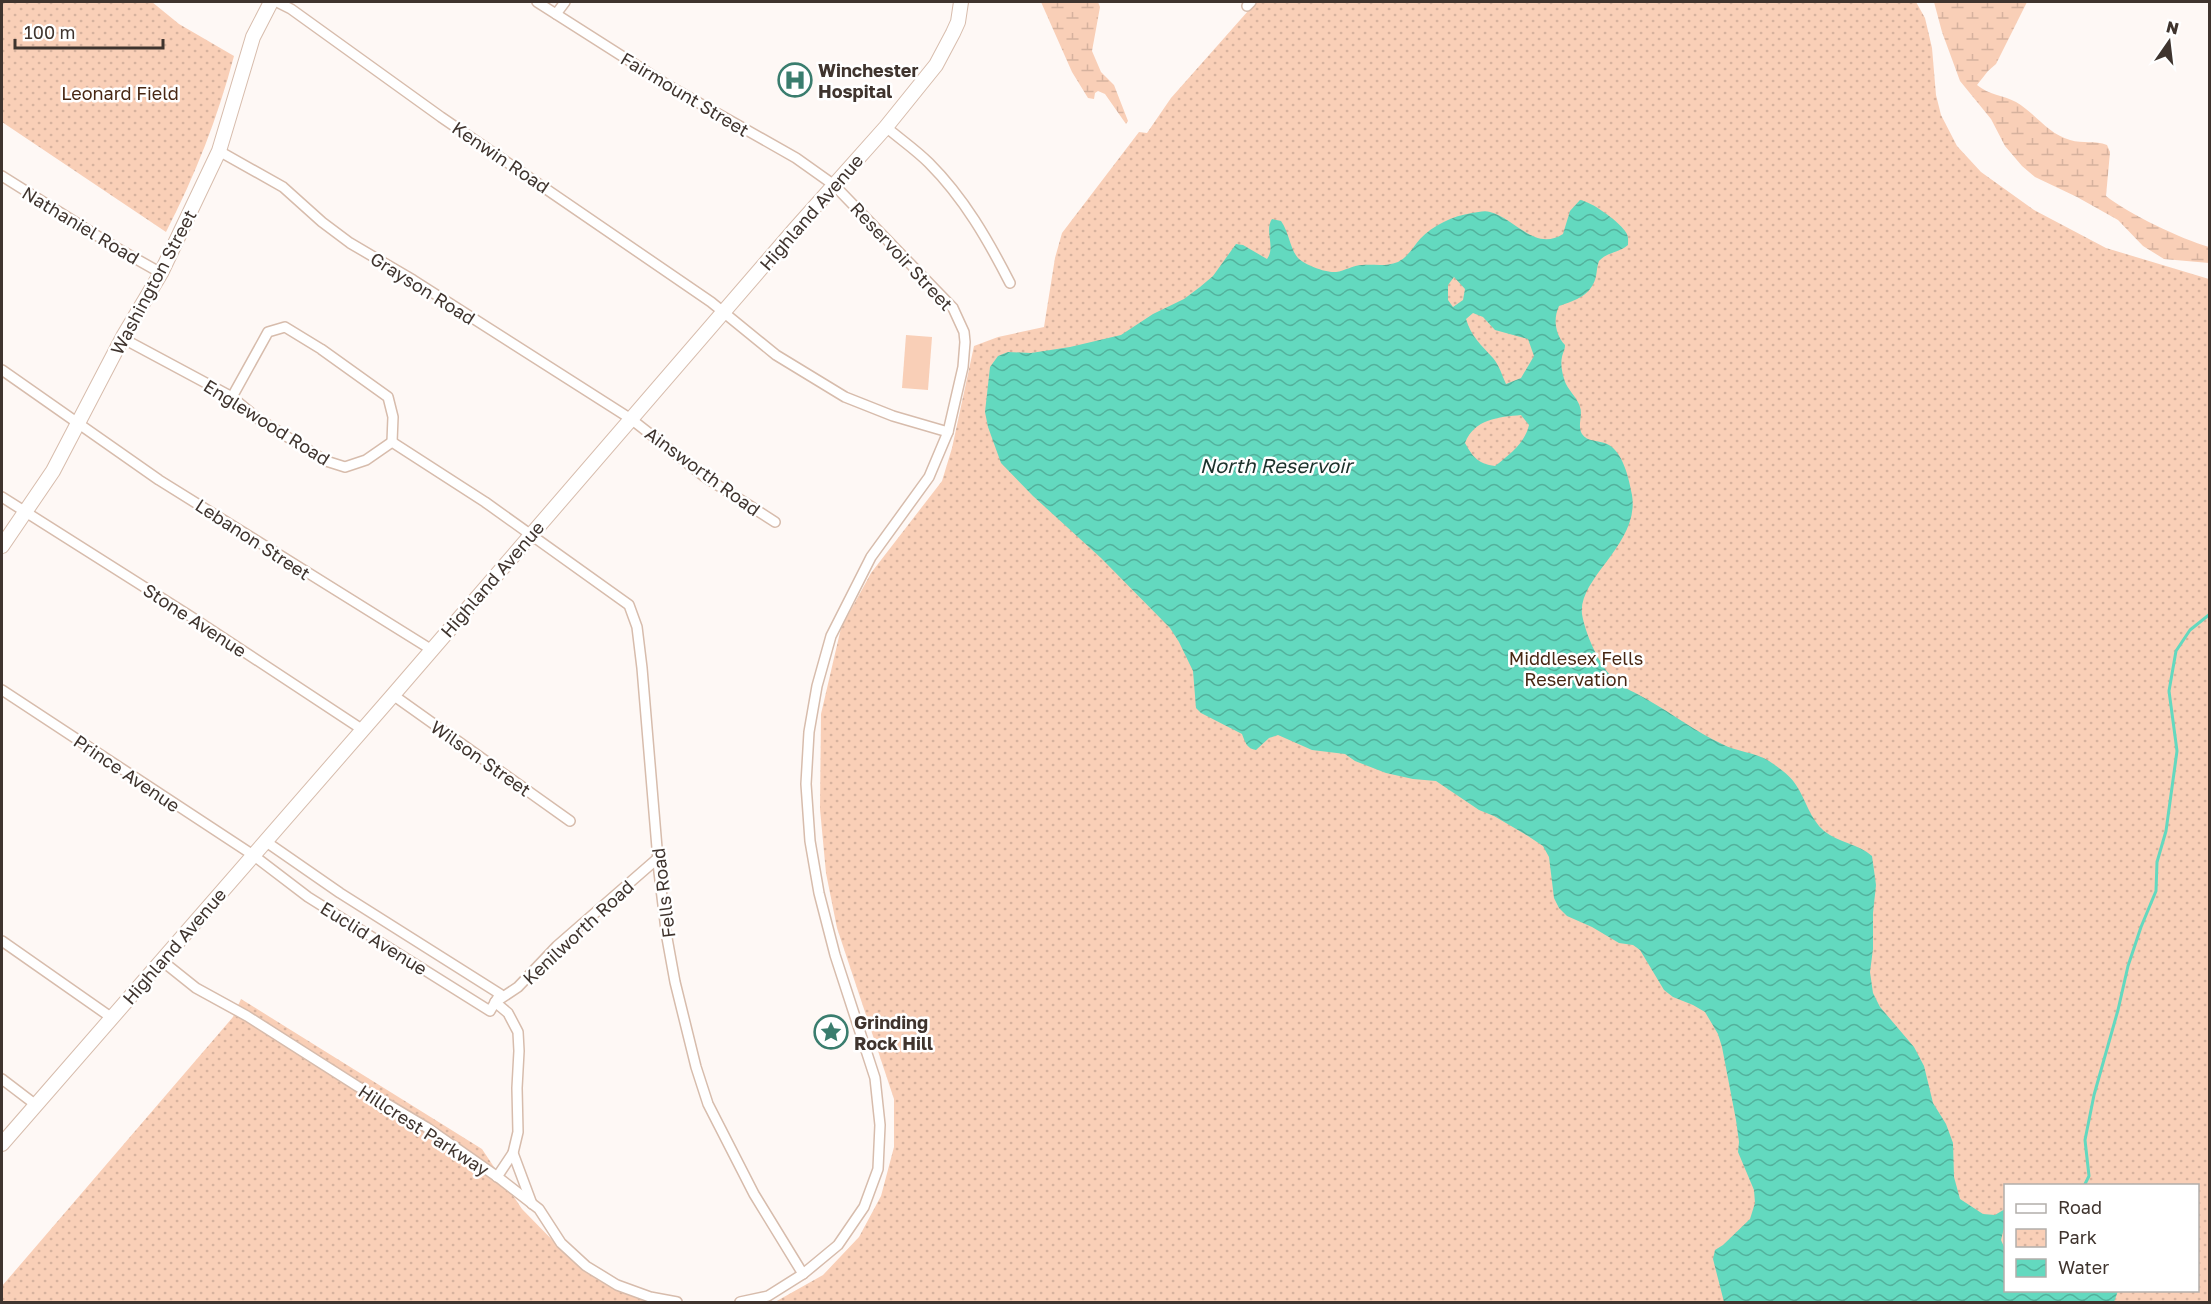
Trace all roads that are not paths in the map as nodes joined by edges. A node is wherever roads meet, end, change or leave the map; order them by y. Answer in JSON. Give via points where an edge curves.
{"nodes":[{"id":1,"x":271,"y":2,"type":"edge"},
{"id":2,"x":277,"y":2,"type":"edge"},
{"id":3,"x":537,"y":2,"type":"edge"},
{"id":4,"x":565,"y":2,"type":"edge"},
{"id":5,"x":961,"y":2,"type":"edge"},
{"id":6,"x":556,"y":14,"type":"junction"},
{"id":7,"x":886,"y":127,"type":"junction"},
{"id":8,"x":219,"y":150,"type":"junction"},
{"id":9,"x":2,"y":176,"type":"edge"},
{"id":10,"x":834,"y":185,"type":"junction"},
{"id":11,"x":161,"y":273,"type":"junction"},
{"id":12,"x":1010,"y":283,"type":"dead end"},
{"id":13,"x":724,"y":312,"type":"junction"},
{"id":14,"x":122,"y":338,"type":"junction"},
{"id":15,"x":2,"y":370,"type":"edge"},
{"id":16,"x":232,"y":397,"type":"junction"},
{"id":17,"x":631,"y":419,"type":"junction"},
{"id":18,"x":77,"y":424,"type":"junction"},
{"id":19,"x":948,"y":432,"type":"junction"},
{"id":20,"x":392,"y":442,"type":"junction"},
{"id":21,"x":2,"y":497,"type":"edge"},
{"id":22,"x":25,"y":513,"type":"junction"},
{"id":23,"x":775,"y":522,"type":"dead end"},
{"id":24,"x":531,"y":535,"type":"junction"},
{"id":25,"x":2,"y":546,"type":"edge"},
{"id":26,"x":432,"y":650,"type":"junction"},
{"id":27,"x":2,"y":690,"type":"edge"},
{"id":28,"x":393,"y":695,"type":"junction"},
{"id":29,"x":363,"y":730,"type":"junction"},
{"id":30,"x":570,"y":821,"type":"dead end"},
{"id":31,"x":265,"y":841,"type":"junction"},
{"id":32,"x":253,"y":855,"type":"junction"},
{"id":33,"x":658,"y":858,"type":"junction"},
{"id":34,"x":2,"y":942,"type":"edge"},
{"id":35,"x":161,"y":960,"type":"junction"},
{"id":36,"x":495,"y":1002,"type":"junction"},
{"id":37,"x":112,"y":1018,"type":"junction"},
{"id":38,"x":2,"y":1079,"type":"edge"},
{"id":39,"x":36,"y":1105,"type":"junction"},
{"id":40,"x":2,"y":1144,"type":"edge"},
{"id":41,"x":513,"y":1153,"type":"junction"},
{"id":42,"x":497,"y":1177,"type":"junction"},
{"id":43,"x":532,"y":1204,"type":"junction"},
{"id":44,"x":803,"y":1274,"type":"junction"},
{"id":45,"x":677,"y":1302,"type":"edge"},
{"id":46,"x":740,"y":1302,"type":"edge"}],
"edges":[{"from":1,"to":8,"type":"main road","name":"Washington Street","via":[[253,37]]},
{"from":2,"to":13,"type":"street","name":"Kenwin Road"},
{"from":3,"to":6,"type":"street","name":"Fairmount Street"},
{"from":4,"to":6,"type":"street"},
{"from":5,"to":7,"type":"main road","name":"Highland Avenue","via":[[948,46]]},
{"from":6,"to":10,"type":"street","name":"Fairmount Street","via":[[669,86],[796,158]]},
{"from":7,"to":10,"type":"main road","name":"Highland Avenue"},
{"from":7,"to":12,"type":"street","via":[[929,162],[960,199],[985,235]]},
{"from":8,"to":11,"type":"main road","name":"Washington Street"},
{"from":8,"to":17,"type":"street","name":"Grayson Road","via":[[283,187],[350,243]]},
{"from":9,"to":11,"type":"street","name":"Nathaniel Road"},
{"from":10,"to":13,"type":"main road","name":"Highland Avenue"},
{"from":10,"to":19,"type":"street","name":"Reservoir Street","via":[[953,308],[964,332],[963,367]]},
{"from":11,"to":14,"type":"main road","name":"Washington Street"},
{"from":13,"to":17,"type":"main road","name":"Highland Avenue"},
{"from":13,"to":19,"type":"street","name":"Kenwin Road","via":[[776,355],[845,397]]},
{"from":14,"to":16,"type":"street","name":"Englewood Road"},
{"from":14,"to":18,"type":"main road","name":"Washington Street"},
{"from":15,"to":18,"type":"street","name":"Lebanon Street"},
{"from":16,"to":20,"type":"street","name":"Englewood Road","via":[[326,461],[345,467],[366,460]]},
{"from":16,"to":20,"type":"street","via":[[268,332],[285,327],[388,397],[393,417]]},
{"from":17,"to":23,"type":"street","name":"Ainsworth Road","via":[[705,477]]},
{"from":17,"to":24,"type":"main road","name":"Highland Avenue"},
{"from":18,"to":22,"type":"main road","name":"Washington Street"},
{"from":18,"to":26,"type":"street","name":"Lebanon Street","via":[[159,480]]},
{"from":19,"to":44,"type":"street","via":[[929,477],[871,557],[831,636],[809,732],[806,784],[819,893],[876,1078],[880,1125],[878,1169],[864,1207],[838,1245]]},
{"from":20,"to":24,"type":"street"},
{"from":21,"to":22,"type":"street","name":"Stone Avenue"},
{"from":22,"to":25,"type":"main road","name":"Washington Street"},
{"from":22,"to":29,"type":"street","name":"Stone Avenue"},
{"from":24,"to":26,"type":"main road","name":"Highland Avenue"},
{"from":24,"to":33,"type":"street","name":"Fells Road","via":[[629,605],[637,627],[642,668]]},
{"from":26,"to":28,"type":"main road","name":"Highland Avenue"},
{"from":27,"to":32,"type":"street","name":"Prince Avenue"},
{"from":28,"to":29,"type":"main road","name":"Highland Avenue"},
{"from":28,"to":30,"type":"street","name":"Wilson Street"},
{"from":29,"to":31,"type":"main road","name":"Highland Avenue"},
{"from":31,"to":32,"type":"main road","name":"Highland Avenue"},
{"from":31,"to":36,"type":"street","name":"Euclid Avenue","via":[[500,994]]},
{"from":32,"to":35,"type":"main road","name":"Highland Avenue"},
{"from":32,"to":36,"type":"street","name":"Euclid Avenue","via":[[308,897],[490,1011]]},
{"from":33,"to":36,"type":"street","name":"Kenilworth Road","via":[[557,946],[518,987]]},
{"from":33,"to":44,"type":"street","name":"Fells Road","via":[[675,982],[708,1104],[754,1194]]},
{"from":34,"to":37,"type":"street"},
{"from":35,"to":37,"type":"main road","name":"Highland Avenue"},
{"from":35,"to":42,"type":"street","name":"Hillcrest Parkway","via":[[196,988],[426,1126]]},
{"from":36,"to":41,"type":"street","name":"Euclid Avenue","via":[[508,1013],[518,1032],[518,1132]]},
{"from":37,"to":39,"type":"main road","name":"Highland Avenue"},
{"from":38,"to":39,"type":"street"},
{"from":39,"to":40,"type":"main road","name":"Highland Avenue"},
{"from":41,"to":42,"type":"street","name":"Euclid Avenue"},
{"from":41,"to":43,"type":"street"},
{"from":42,"to":43,"type":"street","name":"Hillcrest Parkway"},
{"from":43,"to":45,"type":"street","name":"Hillcrest Parkway","via":[[561,1243],[586,1266],[617,1285]]},
{"from":44,"to":46,"type":"street","via":[[768,1296]]}]}
